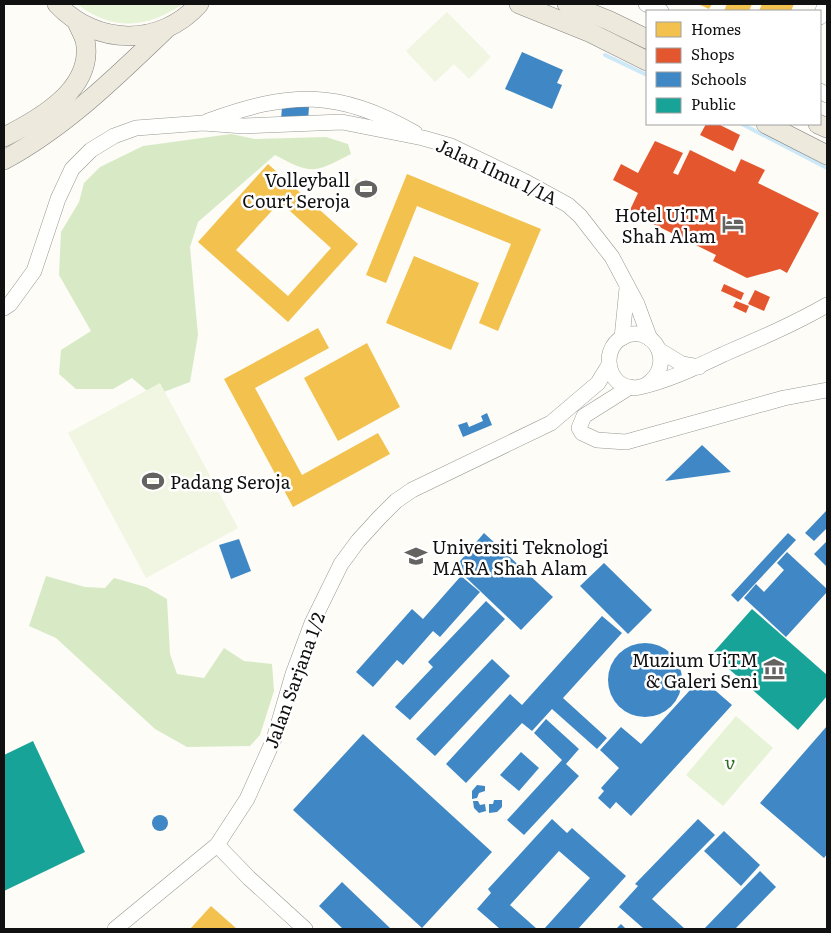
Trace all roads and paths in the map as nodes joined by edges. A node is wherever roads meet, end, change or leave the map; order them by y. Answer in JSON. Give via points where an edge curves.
{"nodes":[{"id":1,"x":57,"y":4,"type":"edge"},
{"id":2,"x":199,"y":4,"type":"edge"},
{"id":3,"x":518,"y":4,"type":"edge"},
{"id":4,"x":567,"y":4,"type":"edge"},
{"id":5,"x":646,"y":4,"type":"edge"},
{"id":6,"x":659,"y":10,"type":"edge"},
{"id":7,"x":77,"y":22,"type":"junction"},
{"id":8,"x":165,"y":30,"type":"junction"},
{"id":9,"x":646,"y":39,"type":"edge"},
{"id":10,"x":646,"y":60,"type":"edge"},
{"id":11,"x":203,"y":123,"type":"junction"},
{"id":12,"x":768,"y":125,"type":"edge"},
{"id":13,"x":4,"y":137,"type":"edge"},
{"id":14,"x":423,"y":138,"type":"junction"},
{"id":15,"x":827,"y":155,"type":"edge"},
{"id":16,"x":4,"y":160,"type":"edge"},
{"id":17,"x":627,"y":286,"type":"junction"},
{"id":18,"x":827,"y":305,"type":"edge"},
{"id":19,"x":4,"y":308,"type":"edge"},
{"id":20,"x":622,"y":338,"type":"junction"},
{"id":21,"x":655,"y":345,"type":"junction"},
{"id":22,"x":609,"y":365,"type":"junction"},
{"id":23,"x":699,"y":367,"type":"junction"},
{"id":24,"x":646,"y":385,"type":"junction"},
{"id":25,"x":630,"y":387,"type":"junction"},
{"id":26,"x":827,"y":390,"type":"edge"},
{"id":27,"x":217,"y":845,"type":"junction"},
{"id":28,"x":115,"y":929,"type":"edge"},
{"id":29,"x":305,"y":929,"type":"edge"}],
"edges":[{"from":1,"to":7,"type":"main road"},
{"from":2,"to":8,"type":"main road"},
{"from":3,"to":10,"type":"main road"},
{"from":4,"to":9,"type":"main road"},
{"from":5,"to":6,"type":"street"},
{"from":7,"to":8,"type":"main road","via":[[105,34],[120,36],[135,37]]},
{"from":7,"to":13,"type":"main road","via":[[85,40],[85,61],[79,80],[58,104]]},
{"from":8,"to":16,"type":"main road","via":[[98,94],[34,143]]},
{"from":11,"to":14,"type":"street","via":[[244,126],[342,122]]},
{"from":11,"to":14,"type":"street","via":[[244,108],[317,98],[345,102],[394,121]]},
{"from":11,"to":19,"type":"street","via":[[136,128],[91,150],[68,176],[34,271]]},
{"from":12,"to":15,"type":"main road"},
{"from":14,"to":17,"type":"street","name":"Jalan Ilmu 1/1A","via":[[451,146],[568,205],[605,246]]},
{"from":17,"to":20,"type":"street"},
{"from":17,"to":21,"type":"street","name":"Jalan Ilmu 1/1A"},
{"from":18,"to":23,"type":"street","via":[[767,337]]},
{"from":20,"to":21,"type":"street","via":[[639,335]]},
{"from":20,"to":22,"type":"street","via":[[611,349]]},
{"from":21,"to":23,"type":"street","via":[[682,364]]},
{"from":21,"to":24,"type":"street","via":[[662,364]]},
{"from":22,"to":25,"type":"street","via":[[616,379]]},
{"from":22,"to":27,"type":"street","name":"Jalan Sarjana 1/2","via":[[598,383],[551,424],[412,490],[396,501],[358,541],[341,564],[312,623],[274,739],[247,799]]},
{"from":23,"to":24,"type":"street"},
{"from":24,"to":25,"type":"street"},
{"from":25,"to":26,"type":"street","via":[[584,416],[579,428],[597,440],[626,442],[775,400]]},
{"from":27,"to":28,"type":"street","name":"Jalan Sarjana 1/2"},
{"from":27,"to":29,"type":"street"}]}
